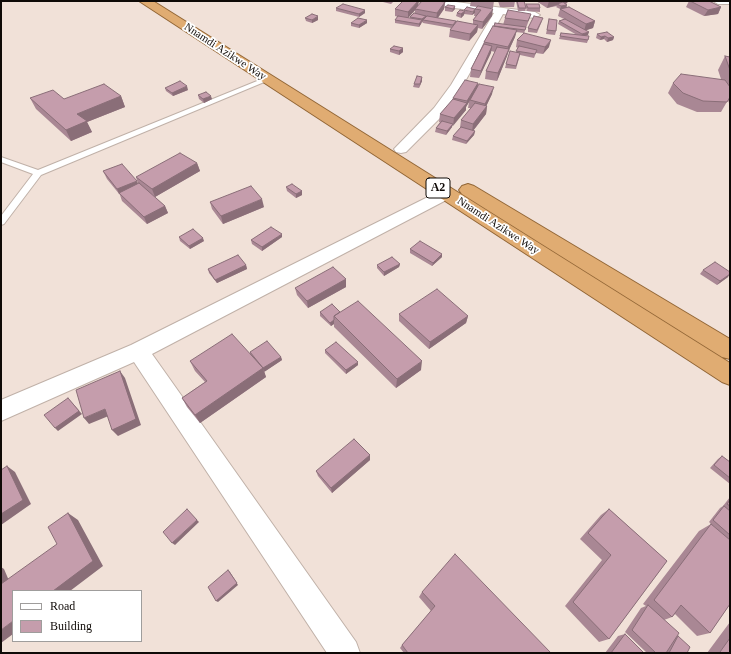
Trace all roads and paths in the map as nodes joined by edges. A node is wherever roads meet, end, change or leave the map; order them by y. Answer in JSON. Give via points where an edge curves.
{"nodes":[{"id":1,"x":145,"y":1,"type":"edge"},
{"id":2,"x":164,"y":1,"type":"edge"},
{"id":3,"x":423,"y":1,"type":"edge"},
{"id":4,"x":718,"y":1,"type":"edge"},
{"id":5,"x":730,"y":1,"type":"edge"},
{"id":6,"x":466,"y":4,"type":"edge"},
{"id":7,"x":500,"y":11,"type":"junction"},
{"id":8,"x":535,"y":15,"type":"edge"},
{"id":9,"x":267,"y":79,"type":"junction"},
{"id":10,"x":401,"y":149,"type":"junction"},
{"id":11,"x":1,"y":159,"type":"edge"},
{"id":12,"x":38,"y":173,"type":"junction"},
{"id":13,"x":446,"y":193,"type":"junction"},
{"id":14,"x":1,"y":222,"type":"edge"},
{"id":15,"x":730,"y":350,"type":"edge"},
{"id":16,"x":138,"y":351,"type":"junction"},
{"id":17,"x":730,"y":375,"type":"edge"},
{"id":18,"x":1,"y":411,"type":"edge"},
{"id":19,"x":345,"y":653,"type":"edge"}],
"edges":[{"from":1,"to":9,"type":"highway","name":"Nnamdi Azikwe Way","number":"A2"},
{"from":2,"to":10,"type":"highway","name":"Nnamdi Azikwe Way","number":"A2"},
{"from":3,"to":6,"type":"street"},
{"from":4,"to":5,"type":"street"},
{"from":6,"to":7,"type":"street"},
{"from":7,"to":8,"type":"street"},
{"from":7,"to":10,"type":"street","via":[[439,111]]},
{"from":9,"to":12,"type":"lane"},
{"from":9,"to":13,"type":"highway","name":"Nnamdi Azikwe Way","number":"A2"},
{"from":10,"to":15,"type":"highway","name":"Nnamdi Azikwe Way","number":"A2"},
{"from":11,"to":12,"type":"lane"},
{"from":12,"to":14,"type":"lane"},
{"from":13,"to":16,"type":"street"},
{"from":13,"to":17,"type":"highway","name":"Nnamdi Azikwe Way","number":"A2"},
{"from":16,"to":18,"type":"street"},
{"from":16,"to":19,"type":"street"}]}
